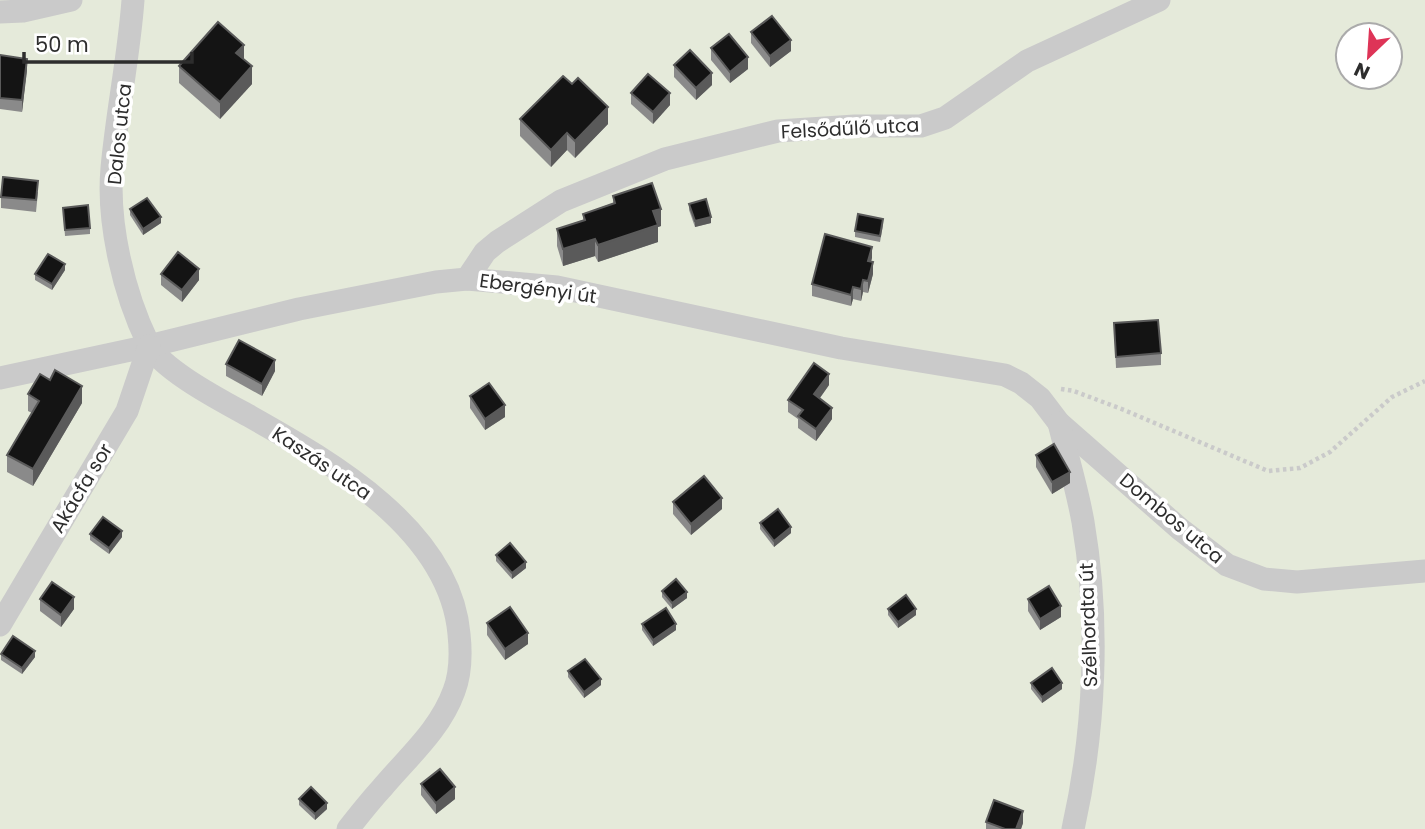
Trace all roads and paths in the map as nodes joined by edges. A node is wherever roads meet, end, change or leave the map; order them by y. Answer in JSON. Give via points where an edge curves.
{"nodes":[{"id":1,"x":71,"y":0,"type":"edge"},
{"id":2,"x":133,"y":0,"type":"edge"},
{"id":3,"x":1158,"y":0,"type":"edge"},
{"id":4,"x":0,"y":12,"type":"edge"},
{"id":5,"x":467,"y":279,"type":"junction"},
{"id":6,"x":149,"y":346,"type":"junction"},
{"id":7,"x":0,"y":379,"type":"edge"},
{"id":8,"x":1425,"y":381,"type":"edge"},
{"id":9,"x":1021,"y":383,"type":"junction"},
{"id":10,"x":1059,"y":423,"type":"junction"},
{"id":11,"x":1425,"y":571,"type":"edge"},
{"id":12,"x":0,"y":625,"type":"edge"},
{"id":13,"x":348,"y":829,"type":"edge"},
{"id":14,"x":1073,"y":829,"type":"edge"}],
"edges":[{"from":1,"to":4,"type":"street"},
{"from":2,"to":6,"type":"street","name":"Dalos utca","via":[[112,171],[115,241]]},
{"from":3,"to":5,"type":"street","name":"Felsődűlő utca","via":[[1027,61],[945,118],[921,126],[778,131],[665,159],[623,175],[561,201],[497,242]]},
{"from":5,"to":6,"type":"street","name":"Ebergényi út","via":[[299,309]]},
{"from":5,"to":9,"type":"street","name":"Ebergényi út","via":[[557,287],[841,348],[1005,375]]},
{"from":6,"to":7,"type":"street","name":"Ebergényi út"},
{"from":6,"to":12,"type":"street","name":"Akácfa sor","via":[[127,411]]},
{"from":6,"to":13,"type":"street","name":"Kaszás utca","via":[[175,372],[350,477],[424,548],[447,588],[458,621],[461,657],[455,689],[428,737]]},
{"from":8,"to":9,"type":"path","via":[[1392,397],[1330,452],[1300,468],[1268,471],[1074,391]]},
{"from":9,"to":10,"type":"street","name":"Ebergényi út"},
{"from":10,"to":11,"type":"street","name":"Dombos utca","via":[[1227,565],[1264,579],[1297,582]]},
{"from":10,"to":14,"type":"street","name":"Szélhordta út","via":[[1083,522],[1091,597],[1089,743]]}]}
